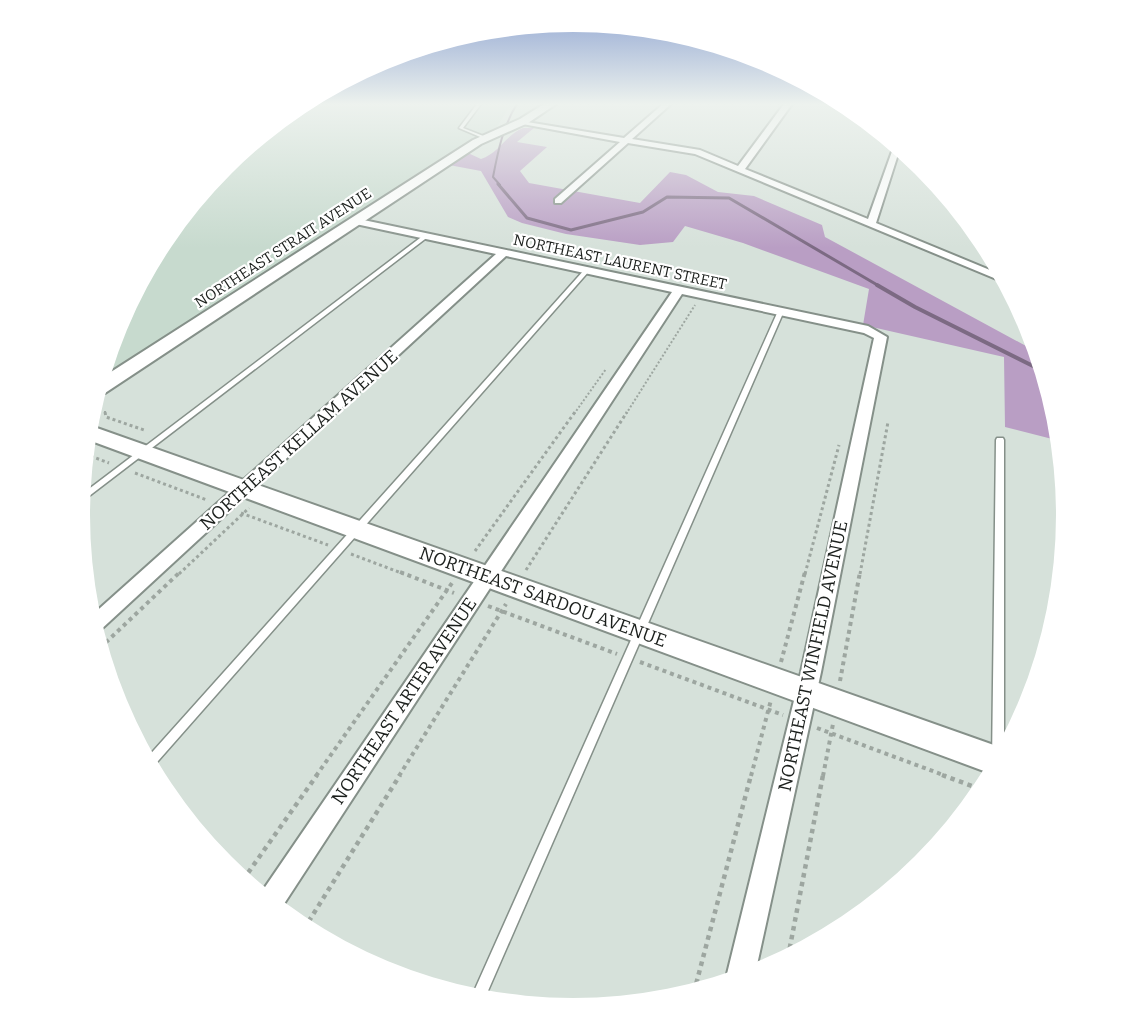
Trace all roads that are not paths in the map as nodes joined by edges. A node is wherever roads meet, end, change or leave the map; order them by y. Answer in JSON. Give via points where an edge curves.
{"nodes":[{"id":1,"x":462,"y":152,"type":"edge"},
{"id":2,"x":613,"y":152,"type":"edge"},
{"id":3,"x":695,"y":152,"type":"edge"},
{"id":4,"x":753,"y":152,"type":"edge"},
{"id":5,"x":894,"y":153,"type":"edge"},
{"id":6,"x":740,"y":169,"type":"junction"},
{"id":7,"x":558,"y":201,"type":"dead end"},
{"id":8,"x":354,"y":221,"type":"junction"},
{"id":9,"x":871,"y":224,"type":"junction"},
{"id":10,"x":426,"y":236,"type":"junction"},
{"id":11,"x":504,"y":253,"type":"junction"},
{"id":12,"x":586,"y":270,"type":"junction"},
{"id":13,"x":993,"y":275,"type":"edge"},
{"id":14,"x":679,"y":290,"type":"junction"},
{"id":15,"x":781,"y":311,"type":"junction"},
{"id":16,"x":878,"y":334,"type":"joint"},
{"id":17,"x":108,"y":382,"type":"edge"},
{"id":18,"x":97,"y":436,"type":"edge"},
{"id":19,"x":1000,"y":440,"type":"dead end"},
{"id":20,"x":144,"y":453,"type":"junction"},
{"id":21,"x":90,"y":492,"type":"edge"},
{"id":22,"x":250,"y":500,"type":"junction"},
{"id":23,"x":358,"y":530,"type":"junction"},
{"id":24,"x":491,"y":568,"type":"junction"},
{"id":25,"x":101,"y":619,"type":"edge"},
{"id":26,"x":639,"y":632,"type":"junction"},
{"id":27,"x":809,"y":682,"type":"junction"},
{"id":28,"x":998,"y":746,"type":"edge"},
{"id":29,"x":154,"y":758,"type":"edge"},
{"id":30,"x":991,"y":759,"type":"edge"},
{"id":31,"x":274,"y":895,"type":"edge"},
{"id":32,"x":742,"y":968,"type":"edge"},
{"id":33,"x":481,"y":989,"type":"edge"}],
"edges":[{"from":1,"to":8,"type":"main road","name":"NORTHEAST STRAIT AVENUE"},
{"from":2,"to":7,"type":"street"},
{"from":3,"to":6,"type":"street"},
{"from":4,"to":6,"type":"street"},
{"from":5,"to":9,"type":"street"},
{"from":6,"to":9,"type":"street"},
{"from":8,"to":10,"type":"street","name":"NORTHEAST LAURENT STREET"},
{"from":8,"to":17,"type":"main road","name":"NORTHEAST STRAIT AVENUE"},
{"from":9,"to":13,"type":"street"},
{"from":10,"to":11,"type":"street","name":"NORTHEAST LAURENT STREET"},
{"from":10,"to":20,"type":"lane"},
{"from":11,"to":12,"type":"street","name":"NORTHEAST LAURENT STREET"},
{"from":11,"to":22,"type":"street","name":"NORTHEAST KELLAM AVENUE"},
{"from":12,"to":14,"type":"street","name":"NORTHEAST LAURENT STREET"},
{"from":12,"to":23,"type":"lane"},
{"from":14,"to":15,"type":"street","name":"NORTHEAST LAURENT STREET"},
{"from":14,"to":24,"type":"street","name":"NORTHEAST ARTER AVENUE"},
{"from":15,"to":16,"type":"street","name":"NORTHEAST LAURENT STREET"},
{"from":15,"to":26,"type":"lane"},
{"from":16,"to":27,"type":"street","name":"NORTHEAST WINFIELD AVENUE","via":[[881,337]]},
{"from":18,"to":20,"type":"main road","name":"NORTHEAST SARDOU AVENUE"},
{"from":19,"to":28,"type":"lane"},
{"from":20,"to":21,"type":"lane"},
{"from":20,"to":22,"type":"main road","name":"NORTHEAST SARDOU AVENUE"},
{"from":22,"to":23,"type":"main road","name":"NORTHEAST SARDOU AVENUE"},
{"from":22,"to":25,"type":"street","name":"NORTHEAST KELLAM AVENUE","via":[[225,507]]},
{"from":23,"to":24,"type":"main road","name":"NORTHEAST SARDOU AVENUE"},
{"from":23,"to":29,"type":"lane"},
{"from":24,"to":26,"type":"main road","name":"NORTHEAST SARDOU AVENUE"},
{"from":24,"to":31,"type":"street","name":"NORTHEAST ARTER AVENUE"},
{"from":26,"to":27,"type":"main road","name":"NORTHEAST SARDOU AVENUE","via":[[776,666]]},
{"from":26,"to":33,"type":"lane"},
{"from":27,"to":30,"type":"main road","name":"NORTHEAST SARDOU AVENUE"},
{"from":27,"to":32,"type":"street","name":"NORTHEAST WINFIELD AVENUE"}]}
